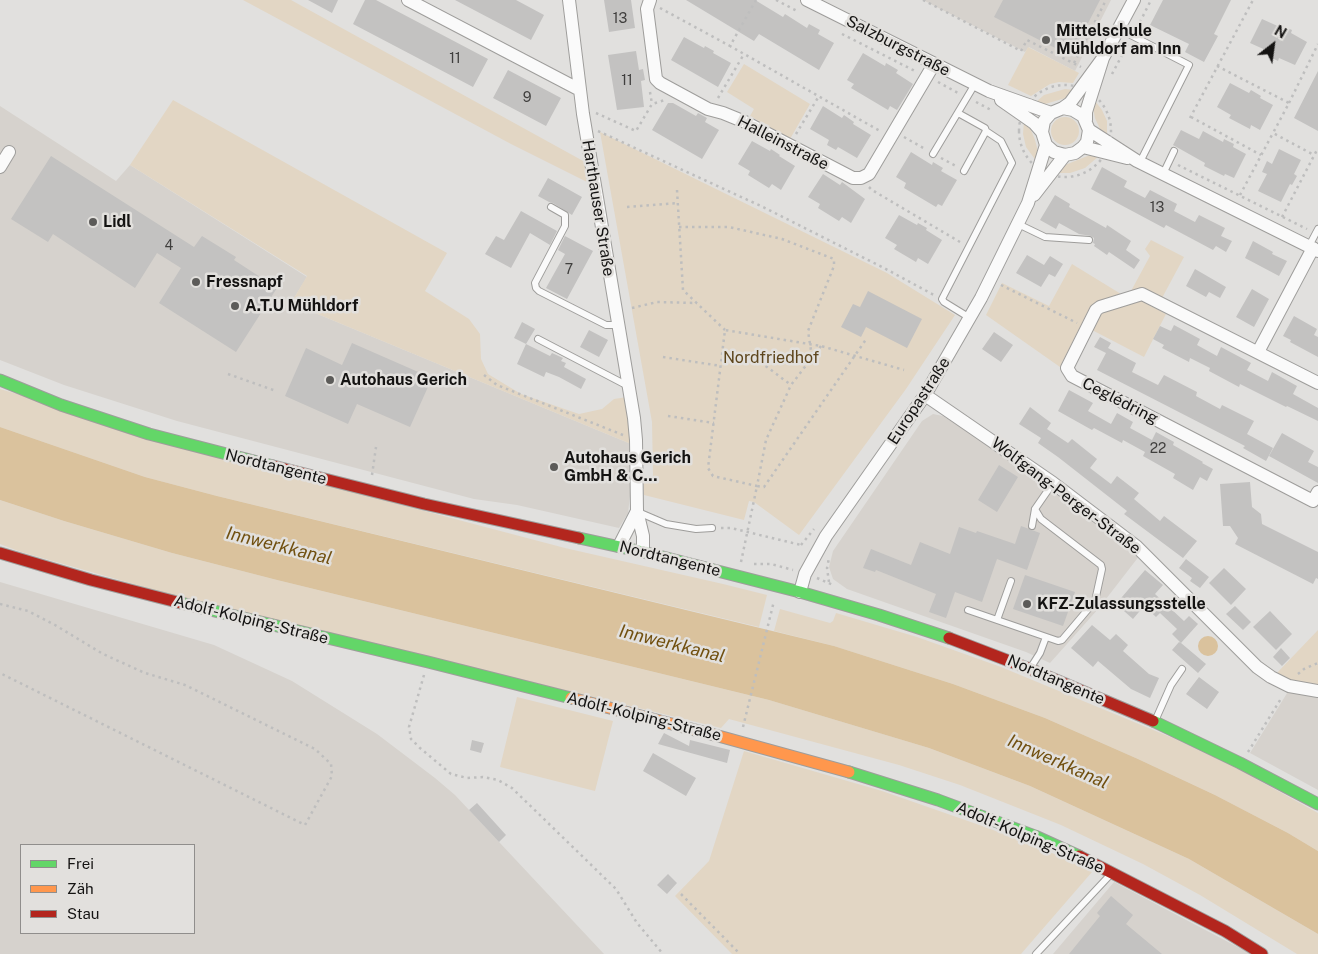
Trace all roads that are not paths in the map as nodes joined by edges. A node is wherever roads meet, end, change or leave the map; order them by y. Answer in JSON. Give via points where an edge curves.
{"nodes":[{"id":1,"x":408,"y":0,"type":"edge"},
{"id":2,"x":807,"y":0,"type":"edge"},
{"id":3,"x":1134,"y":0,"type":"edge"},
{"id":4,"x":567,"y":1,"type":"edge"},
{"id":5,"x":650,"y":1,"type":"edge"},
{"id":6,"x":1119,"y":29,"type":"junction"},
{"id":7,"x":1104,"y":58,"type":"junction"},
{"id":8,"x":934,"y":64,"type":"junction"},
{"id":9,"x":975,"y":84,"type":"junction"},
{"id":10,"x":580,"y":90,"type":"junction"},
{"id":11,"x":1025,"y":109,"type":"junction"},
{"id":12,"x":1057,"y":110,"type":"junction"},
{"id":13,"x":958,"y":113,"type":"junction"},
{"id":14,"x":1087,"y":125,"type":"junction"},
{"id":15,"x":986,"y":131,"type":"junction"},
{"id":16,"x":1042,"y":132,"type":"junction"},
{"id":17,"x":1046,"y":145,"type":"junction"},
{"id":18,"x":1083,"y":147,"type":"junction"},
{"id":19,"x":1108,"y":148,"type":"junction"},
{"id":20,"x":1174,"y":151,"type":"dead end"},
{"id":21,"x":10,"y":152,"type":"dead end"},
{"id":22,"x":933,"y":154,"type":"road end"},
{"id":23,"x":1065,"y":155,"type":"junction"},
{"id":24,"x":1138,"y":161,"type":"junction"},
{"id":25,"x":0,"y":167,"type":"edge"},
{"id":26,"x":964,"y":171,"type":"road end"},
{"id":27,"x":1044,"y":172,"type":"junction"},
{"id":28,"x":1163,"y":174,"type":"junction"},
{"id":29,"x":551,"y":207,"type":"dead end"},
{"id":30,"x":1018,"y":224,"type":"junction"},
{"id":31,"x":1317,"y":231,"type":"edge"},
{"id":32,"x":1089,"y":240,"type":"dead end"},
{"id":33,"x":1313,"y":249,"type":"edge"},
{"id":34,"x":970,"y":318,"type":"junction"},
{"id":35,"x":618,"y":325,"type":"junction"},
{"id":36,"x":538,"y":339,"type":"dead end"},
{"id":37,"x":1258,"y":352,"type":"junction"},
{"id":38,"x":0,"y":380,"type":"edge"},
{"id":39,"x":1318,"y":384,"type":"edge"},
{"id":40,"x":630,"y":386,"type":"junction"},
{"id":41,"x":925,"y":395,"type":"junction"},
{"id":42,"x":1053,"y":483,"type":"junction"},
{"id":43,"x":1316,"y":498,"type":"edge"},
{"id":44,"x":1035,"y":510,"type":"junction"},
{"id":45,"x":637,"y":511,"type":"junction"},
{"id":46,"x":1032,"y":526,"type":"dead end"},
{"id":47,"x":712,"y":528,"type":"road end"},
{"id":48,"x":619,"y":546,"type":"junction"},
{"id":49,"x":643,"y":552,"type":"junction"},
{"id":50,"x":0,"y":553,"type":"edge"},
{"id":51,"x":1011,"y":581,"type":"dead end"},
{"id":52,"x":800,"y":592,"type":"junction"},
{"id":53,"x":968,"y":610,"type":"dead end"},
{"id":54,"x":998,"y":620,"type":"junction"},
{"id":55,"x":1046,"y":637,"type":"junction"},
{"id":56,"x":1030,"y":669,"type":"junction"},
{"id":57,"x":1182,"y":669,"type":"dead end"},
{"id":58,"x":1318,"y":691,"type":"edge"},
{"id":59,"x":1155,"y":722,"type":"junction"},
{"id":60,"x":1318,"y":804,"type":"edge"},
{"id":61,"x":1112,"y":872,"type":"junction"},
{"id":62,"x":1036,"y":954,"type":"edge"},
{"id":63,"x":1262,"y":954,"type":"edge"}],
"edges":[{"from":1,"to":10,"type":"street"},
{"from":2,"to":8,"type":"street","name":"Salzburgstraße"},
{"from":3,"to":6,"type":"street"},
{"from":4,"to":10,"type":"street","name":"Harthauser Straße"},
{"from":5,"to":8,"type":"street","name":"Halleinstraße","via":[[647,9],[656,80],[853,178],[868,174]]},
{"from":6,"to":7,"type":"street"},
{"from":6,"to":24,"type":"lane","via":[[1189,65]]},
{"from":7,"to":12,"type":"street","via":[[1070,103]]},
{"from":7,"to":14,"type":"street","via":[[1098,95],[1086,112]]},
{"from":8,"to":9,"type":"street","name":"Salzburgstraße"},
{"from":9,"to":11,"type":"street","name":"Salzburgstraße"},
{"from":9,"to":13,"type":"lane"},
{"from":10,"to":35,"type":"street","name":"Harthauser Straße"},
{"from":11,"to":12,"type":"street","name":"Salzburgstraße"},
{"from":11,"to":16,"type":"street","name":"Salzburgstraße"},
{"from":12,"to":14,"type":"street","via":[[1074,110],[1083,116]]},
{"from":12,"to":16,"type":"street","via":[[1044,121]]},
{"from":13,"to":15,"type":"lane"},
{"from":13,"to":22,"type":"lane"},
{"from":14,"to":18,"type":"street","via":[[1087,142]]},
{"from":14,"to":19,"type":"street"},
{"from":15,"to":26,"type":"lane"},
{"from":15,"to":34,"type":"lane","via":[[1001,141],[1012,163],[942,299]]},
{"from":16,"to":17,"type":"street"},
{"from":17,"to":23,"type":"street"},
{"from":17,"to":27,"type":"street","name":"Europastraße"},
{"from":18,"to":19,"type":"street"},
{"from":18,"to":23,"type":"street"},
{"from":19,"to":24,"type":"street"},
{"from":20,"to":28,"type":"lane"},
{"from":21,"to":25,"type":"street"},
{"from":23,"to":27,"type":"street","name":"Europastraße"},
{"from":24,"to":28,"type":"street"},
{"from":27,"to":30,"type":"street","name":"Europastraße"},
{"from":28,"to":33,"type":"street"},
{"from":29,"to":35,"type":"lane","name":"Harthauser Straße","via":[[565,215],[565,226],[536,288],[606,325]]},
{"from":30,"to":32,"type":"lane","via":[[1045,237]]},
{"from":30,"to":34,"type":"street","name":"Europastraße"},
{"from":31,"to":33,"type":"lane"},
{"from":33,"to":37,"type":"street"},
{"from":34,"to":41,"type":"street","name":"Europastraße"},
{"from":35,"to":40,"type":"street","name":"Harthauser Straße"},
{"from":36,"to":40,"type":"lane"},
{"from":37,"to":39,"type":"street","name":"Ceglédring"},
{"from":37,"to":43,"type":"street","name":"Ceglédring","via":[[1142,294],[1096,310],[1068,365],[1072,376]]},
{"from":38,"to":48,"type":"main road","name":"Nordtangente","via":[[61,405],[158,436],[424,504]]},
{"from":40,"to":45,"type":"street","name":"Harthauser Straße","via":[[636,440]]},
{"from":41,"to":42,"type":"street","name":"Wolfgang-Perger-Straße"},
{"from":41,"to":52,"type":"street","name":"Europastraße","via":[[825,551],[805,574]]},
{"from":42,"to":44,"type":"lane"},
{"from":42,"to":58,"type":"street","name":"Wolfgang-Perger-Straße","via":[[1136,546],[1258,667],[1289,686]]},
{"from":44,"to":46,"type":"lane"},
{"from":44,"to":55,"type":"lane","via":[[1041,519],[1102,565],[1095,601],[1062,640]]},
{"from":45,"to":47,"type":"lane","via":[[666,524]]},
{"from":45,"to":48,"type":"street","name":"Harthauser Straße"},
{"from":45,"to":49,"type":"street","name":"Harthauser Straße"},
{"from":48,"to":49,"type":"main road","name":"Nordtangente"},
{"from":49,"to":52,"type":"main road","name":"Nordtangente"},
{"from":50,"to":61,"type":"main road","name":"Adolf-Kolping-Straße","via":[[91,580],[428,662],[873,779],[1035,836]]},
{"from":51,"to":54,"type":"lane"},
{"from":52,"to":56,"type":"main road","name":"Nordtangente","via":[[932,632]]},
{"from":53,"to":54,"type":"lane"},
{"from":54,"to":55,"type":"lane"},
{"from":55,"to":56,"type":"lane"},
{"from":56,"to":59,"type":"main road","name":"Nordtangente"},
{"from":57,"to":59,"type":"lane","via":[[1171,685]]},
{"from":59,"to":60,"type":"main road","name":"Nordtangente"},
{"from":61,"to":62,"type":"lane"},
{"from":61,"to":63,"type":"main road","name":"Adolf-Kolping-Straße"}]}
